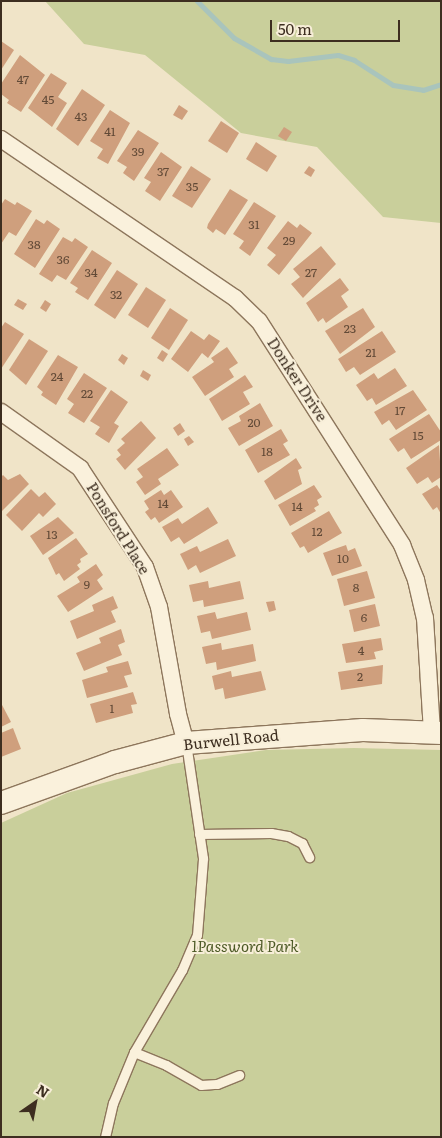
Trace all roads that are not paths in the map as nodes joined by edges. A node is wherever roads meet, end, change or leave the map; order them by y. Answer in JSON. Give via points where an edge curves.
{"nodes":[{"id":1,"x":1,"y":139,"type":"edge"},
{"id":2,"x":1,"y":412,"type":"edge"},
{"id":3,"x":436,"y":732,"type":"edge"},
{"id":4,"x":186,"y":743,"type":"junction"},
{"id":5,"x":1,"y":803,"type":"edge"},
{"id":6,"x":199,"y":834,"type":"junction"},
{"id":7,"x":309,"y":857,"type":"dead end"},
{"id":8,"x":134,"y":1052,"type":"junction"},
{"id":9,"x":239,"y":1075,"type":"dead end"},
{"id":10,"x":105,"y":1137,"type":"edge"}],
"edges":[{"from":1,"to":3,"type":"street","name":"Donker Drive","via":[[235,298],[259,321],[402,545],[416,580],[425,618]]},
{"from":2,"to":4,"type":"street","name":"Ponsford Place","via":[[80,468],[145,567],[157,600]]},
{"from":3,"to":4,"type":"main road","name":"Burwell Road","via":[[294,733]]},
{"from":4,"to":5,"type":"main road","name":"Burwell Road","via":[[115,762]]},
{"from":4,"to":6,"type":"lane"},
{"from":6,"to":7,"type":"lane","via":[[271,833],[288,836],[302,843]]},
{"from":6,"to":8,"type":"lane","via":[[204,879],[196,935],[182,970]]},
{"from":8,"to":9,"type":"lane","via":[[166,1064],[201,1085],[217,1084]]},
{"from":8,"to":10,"type":"lane","via":[[113,1103]]}]}
